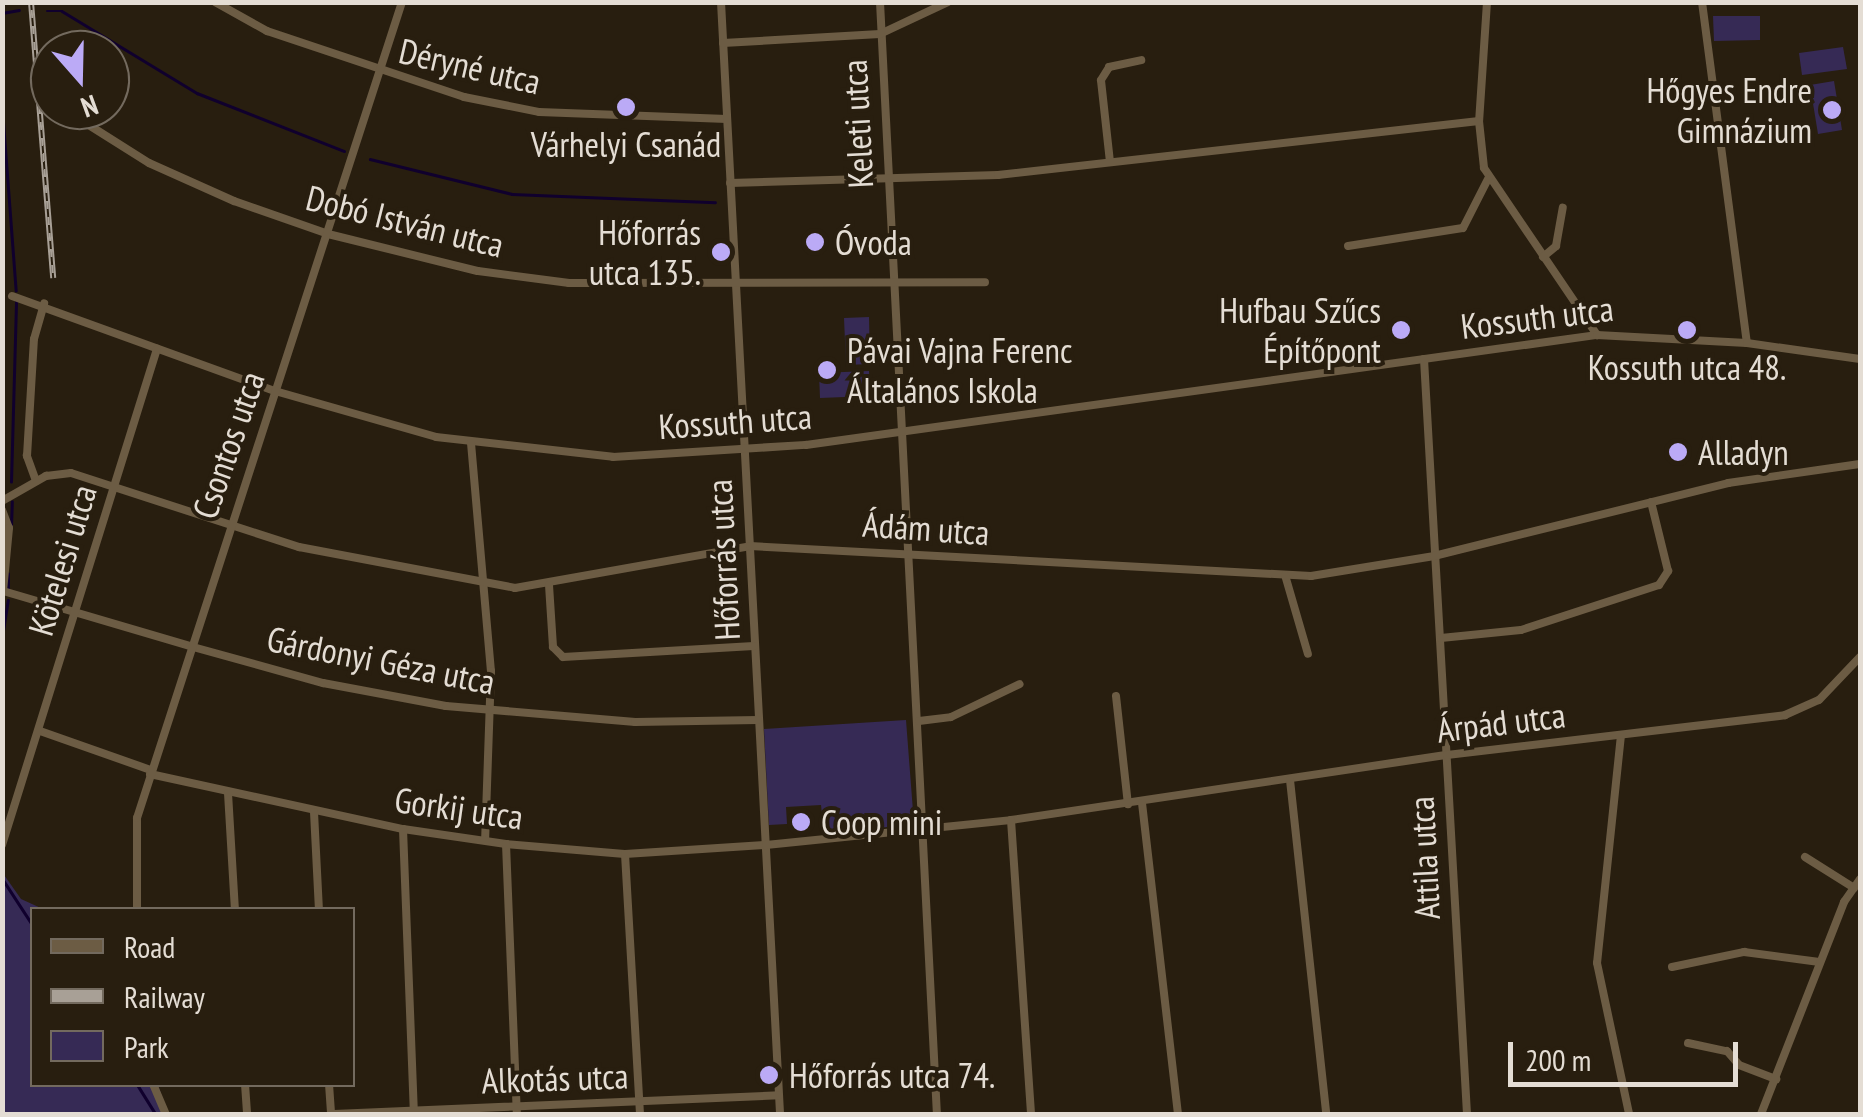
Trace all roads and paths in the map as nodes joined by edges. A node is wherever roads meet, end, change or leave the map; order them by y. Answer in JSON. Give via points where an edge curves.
{"nodes":[{"id":1,"x":215,"y":2,"type":"edge"},
{"id":2,"x":402,"y":2,"type":"edge"},
{"id":3,"x":721,"y":2,"type":"edge"},
{"id":4,"x":880,"y":2,"type":"edge"},
{"id":5,"x":948,"y":2,"type":"edge"},
{"id":6,"x":1487,"y":2,"type":"edge"},
{"id":7,"x":1702,"y":2,"type":"edge"},
{"id":8,"x":880,"y":34,"type":"junction"},
{"id":9,"x":723,"y":43,"type":"junction"},
{"id":10,"x":1141,"y":60,"type":"dead end"},
{"id":11,"x":379,"y":73,"type":"junction"},
{"id":12,"x":727,"y":118,"type":"junction"},
{"id":13,"x":1479,"y":121,"type":"junction"},
{"id":14,"x":98,"y":130,"type":"edge"},
{"id":15,"x":1110,"y":162,"type":"junction"},
{"id":16,"x":1488,"y":178,"type":"junction"},
{"id":17,"x":886,"y":179,"type":"junction"},
{"id":18,"x":730,"y":183,"type":"junction"},
{"id":19,"x":1563,"y":208,"type":"dead end"},
{"id":20,"x":328,"y":234,"type":"junction"},
{"id":21,"x":1348,"y":246,"type":"dead end"},
{"id":22,"x":1543,"y":258,"type":"junction"},
{"id":23,"x":736,"y":281,"type":"junction"},
{"id":24,"x":893,"y":282,"type":"junction"},
{"id":25,"x":985,"y":282,"type":"dead end"},
{"id":26,"x":12,"y":296,"type":"dead end"},
{"id":27,"x":44,"y":304,"type":"junction"},
{"id":28,"x":1596,"y":335,"type":"junction"},
{"id":29,"x":1747,"y":342,"type":"junction"},
{"id":30,"x":157,"y":349,"type":"junction"},
{"id":31,"x":1860,"y":355,"type":"edge"},
{"id":32,"x":1424,"y":359,"type":"junction"},
{"id":33,"x":276,"y":392,"type":"junction"},
{"id":34,"x":902,"y":431,"type":"junction"},
{"id":35,"x":471,"y":442,"type":"junction"},
{"id":36,"x":744,"y":451,"type":"junction"},
{"id":37,"x":1860,"y":464,"type":"edge"},
{"id":38,"x":36,"y":481,"type":"junction"},
{"id":39,"x":114,"y":484,"type":"junction"},
{"id":40,"x":2,"y":501,"type":"edge"},
{"id":41,"x":1652,"y":502,"type":"junction"},
{"id":42,"x":2,"y":510,"type":"edge"},
{"id":43,"x":229,"y":526,"type":"junction"},
{"id":44,"x":750,"y":546,"type":"junction"},
{"id":45,"x":910,"y":554,"type":"junction"},
{"id":46,"x":1434,"y":556,"type":"junction"},
{"id":47,"x":1285,"y":575,"type":"junction"},
{"id":48,"x":486,"y":584,"type":"junction"},
{"id":49,"x":549,"y":584,"type":"junction"},
{"id":50,"x":3,"y":592,"type":"edge"},
{"id":51,"x":73,"y":612,"type":"junction"},
{"id":52,"x":1440,"y":638,"type":"junction"},
{"id":53,"x":754,"y":646,"type":"junction"},
{"id":54,"x":193,"y":647,"type":"junction"},
{"id":55,"x":1308,"y":654,"type":"dead end"},
{"id":56,"x":1860,"y":657,"type":"edge"},
{"id":57,"x":1020,"y":684,"type":"dead end"},
{"id":58,"x":1116,"y":696,"type":"dead end"},
{"id":59,"x":491,"y":711,"type":"junction"},
{"id":60,"x":758,"y":720,"type":"junction"},
{"id":61,"x":919,"y":722,"type":"junction"},
{"id":62,"x":40,"y":730,"type":"junction"},
{"id":63,"x":1621,"y":735,"type":"junction"},
{"id":64,"x":1447,"y":755,"type":"junction"},
{"id":65,"x":151,"y":772,"type":"junction"},
{"id":66,"x":1290,"y":780,"type":"junction"},
{"id":67,"x":228,"y":793,"type":"junction"},
{"id":68,"x":1142,"y":802,"type":"junction"},
{"id":69,"x":1128,"y":804,"type":"junction"},
{"id":70,"x":314,"y":812,"type":"junction"},
{"id":71,"x":1011,"y":820,"type":"junction"},
{"id":72,"x":926,"y":827,"type":"junction"},
{"id":73,"x":403,"y":829,"type":"junction"},
{"id":74,"x":485,"y":840,"type":"junction"},
{"id":75,"x":506,"y":844,"type":"junction"},
{"id":76,"x":2,"y":845,"type":"edge"},
{"id":77,"x":766,"y":845,"type":"junction"},
{"id":78,"x":625,"y":854,"type":"junction"},
{"id":79,"x":1805,"y":858,"type":"dead end"},
{"id":80,"x":1860,"y":878,"type":"edge"},
{"id":81,"x":1854,"y":888,"type":"junction"},
{"id":82,"x":137,"y":907,"type":"edge"},
{"id":83,"x":235,"y":907,"type":"edge"},
{"id":84,"x":319,"y":907,"type":"edge"},
{"id":85,"x":1819,"y":962,"type":"junction"},
{"id":86,"x":1672,"y":967,"type":"dead end"},
{"id":87,"x":1688,"y":1043,"type":"dead end"},
{"id":88,"x":1776,"y":1080,"type":"junction"},
{"id":89,"x":154,"y":1087,"type":"edge"},
{"id":90,"x":245,"y":1087,"type":"edge"},
{"id":91,"x":329,"y":1087,"type":"edge"},
{"id":92,"x":779,"y":1095,"type":"junction"},
{"id":93,"x":640,"y":1102,"type":"junction"},
{"id":94,"x":517,"y":1110,"type":"edge"},
{"id":95,"x":414,"y":1113,"type":"edge"},
{"id":96,"x":166,"y":1114,"type":"edge"},
{"id":97,"x":247,"y":1114,"type":"edge"},
{"id":98,"x":333,"y":1114,"type":"edge"},
{"id":99,"x":640,"y":1114,"type":"edge"},
{"id":100,"x":780,"y":1114,"type":"edge"},
{"id":101,"x":937,"y":1114,"type":"edge"},
{"id":102,"x":1030,"y":1114,"type":"edge"},
{"id":103,"x":1178,"y":1114,"type":"edge"},
{"id":104,"x":1326,"y":1114,"type":"edge"},
{"id":105,"x":1467,"y":1114,"type":"edge"},
{"id":106,"x":1628,"y":1114,"type":"edge"},
{"id":107,"x":1761,"y":1114,"type":"edge"}],
"edges":[{"from":1,"to":11,"type":"street","name":"Déryné utca","via":[[267,31]]},
{"from":2,"to":11,"type":"street","name":"Csontos utca"},
{"from":3,"to":9,"type":"street","name":"Hőforrás utca"},
{"from":4,"to":8,"type":"street","name":"Keleti utca"},
{"from":5,"to":8,"type":"street"},
{"from":6,"to":13,"type":"street"},
{"from":7,"to":29,"type":"street"},
{"from":8,"to":9,"type":"street"},
{"from":8,"to":17,"type":"street","name":"Keleti utca"},
{"from":9,"to":12,"type":"street","name":"Hőforrás utca"},
{"from":10,"to":15,"type":"street","via":[[1109,67],[1100,80]]},
{"from":11,"to":12,"type":"street","name":"Déryné utca","via":[[539,112]]},
{"from":11,"to":20,"type":"street","name":"Csontos utca"},
{"from":12,"to":18,"type":"street","name":"Hőforrás utca"},
{"from":13,"to":15,"type":"street"},
{"from":13,"to":16,"type":"street"},
{"from":14,"to":20,"type":"street","name":"Dobó István utca","via":[[194,184]]},
{"from":15,"to":17,"type":"street"},
{"from":16,"to":21,"type":"street","via":[[1463,228]]},
{"from":16,"to":22,"type":"street"},
{"from":17,"to":18,"type":"street"},
{"from":17,"to":24,"type":"street","name":"Keleti utca"},
{"from":18,"to":23,"type":"street","name":"Hőforrás utca"},
{"from":19,"to":22,"type":"street","via":[[1556,246]]},
{"from":20,"to":23,"type":"street","name":"Dobó István utca","via":[[540,280]]},
{"from":20,"to":33,"type":"street","name":"Csontos utca"},
{"from":22,"to":28,"type":"street"},
{"from":23,"to":24,"type":"street","name":"Dobó István utca"},
{"from":23,"to":36,"type":"street","name":"Hőforrás utca"},
{"from":24,"to":25,"type":"street","name":"Dobó István utca"},
{"from":24,"to":34,"type":"street","name":"Keleti utca"},
{"from":26,"to":27,"type":"street","name":"Kossuth utca"},
{"from":27,"to":30,"type":"street","name":"Kossuth utca"},
{"from":27,"to":38,"type":"street","via":[[34,339],[28,448]]},
{"from":28,"to":29,"type":"street","name":"Kossuth utca"},
{"from":28,"to":32,"type":"street","name":"Kossuth utca"},
{"from":29,"to":31,"type":"street","name":"Kossuth utca"},
{"from":30,"to":33,"type":"street","name":"Kossuth utca"},
{"from":30,"to":39,"type":"street","name":"Kötelesi utca"},
{"from":32,"to":34,"type":"street","name":"Kossuth utca"},
{"from":32,"to":46,"type":"street","name":"Attila utca"},
{"from":33,"to":35,"type":"street","name":"Kossuth utca"},
{"from":33,"to":43,"type":"street","name":"Csontos utca"},
{"from":34,"to":36,"type":"street","name":"Kossuth utca"},
{"from":34,"to":45,"type":"street","name":"Keleti utca"},
{"from":35,"to":36,"type":"street","name":"Kossuth utca","via":[[613,457]]},
{"from":35,"to":48,"type":"street"},
{"from":36,"to":44,"type":"street","name":"Hőforrás utca"},
{"from":37,"to":41,"type":"street","name":"Ádám utca","via":[[1728,483]]},
{"from":38,"to":39,"type":"street","name":"Ádám utca","via":[[62,472]]},
{"from":38,"to":40,"type":"street","name":"Ádám utca"},
{"from":39,"to":43,"type":"street","name":"Ádám utca"},
{"from":39,"to":51,"type":"street","name":"Kötelesi utca"},
{"from":41,"to":46,"type":"street","name":"Ádám utca"},
{"from":41,"to":52,"type":"street","via":[[1668,571],[1659,584],[1521,630]]},
{"from":42,"to":50,"type":"street","via":[[9,528]]},
{"from":43,"to":48,"type":"street","name":"Ádám utca","via":[[379,567]]},
{"from":43,"to":54,"type":"street","name":"Csontos utca"},
{"from":44,"to":45,"type":"street","name":"Ádám utca"},
{"from":44,"to":49,"type":"street","name":"Ádám utca"},
{"from":44,"to":53,"type":"street","name":"Hőforrás utca"},
{"from":45,"to":47,"type":"street","name":"Ádám utca"},
{"from":45,"to":61,"type":"street","name":"Keleti utca"},
{"from":46,"to":47,"type":"street","name":"Ádám utca"},
{"from":46,"to":52,"type":"street","name":"Attila utca"},
{"from":47,"to":55,"type":"street"},
{"from":48,"to":49,"type":"street","name":"Ádám utca"},
{"from":48,"to":59,"type":"street"},
{"from":49,"to":53,"type":"street","via":[[554,647],[563,658]]},
{"from":50,"to":51,"type":"street","name":"Gárdonyi Géza utca"},
{"from":51,"to":54,"type":"street","name":"Gárdonyi Géza utca"},
{"from":51,"to":62,"type":"street","name":"Kötelesi utca"},
{"from":52,"to":64,"type":"street","name":"Attila utca"},
{"from":53,"to":60,"type":"street","name":"Hőforrás utca"},
{"from":54,"to":59,"type":"street","name":"Gárdonyi Géza utca","via":[[323,683]]},
{"from":54,"to":65,"type":"street","name":"Csontos utca"},
{"from":56,"to":63,"type":"street","name":"Árpád utca","via":[[1798,712]]},
{"from":57,"to":61,"type":"street","via":[[951,718]]},
{"from":58,"to":69,"type":"street"},
{"from":59,"to":60,"type":"street","name":"Gárdonyi Géza utca","via":[[635,722]]},
{"from":59,"to":74,"type":"street"},
{"from":60,"to":77,"type":"street","name":"Hőforrás utca"},
{"from":61,"to":72,"type":"street","name":"Keleti utca"},
{"from":62,"to":65,"type":"street","name":"Gorkij utca"},
{"from":62,"to":76,"type":"street","name":"Kötelesi utca"},
{"from":63,"to":64,"type":"street","name":"Árpád utca"},
{"from":63,"to":106,"type":"street","via":[[1596,963]]},
{"from":64,"to":66,"type":"street","name":"Árpád utca"},
{"from":64,"to":105,"type":"street","name":"Attila utca"},
{"from":65,"to":67,"type":"street","name":"Gorkij utca"},
{"from":65,"to":82,"type":"street","name":"Csontos utca","via":[[134,838]]},
{"from":66,"to":68,"type":"street","name":"Árpád utca"},
{"from":66,"to":104,"type":"street"},
{"from":67,"to":70,"type":"street","name":"Gorkij utca"},
{"from":67,"to":83,"type":"street"},
{"from":68,"to":69,"type":"street","name":"Árpád utca"},
{"from":68,"to":103,"type":"street"},
{"from":69,"to":71,"type":"street","name":"Árpád utca"},
{"from":70,"to":73,"type":"street","name":"Gorkij utca"},
{"from":70,"to":84,"type":"street"},
{"from":71,"to":72,"type":"street","name":"Árpád utca"},
{"from":71,"to":102,"type":"street"},
{"from":72,"to":77,"type":"street","name":"Árpád utca"},
{"from":72,"to":101,"type":"street","name":"Keleti utca"},
{"from":73,"to":74,"type":"street","name":"Gorkij utca"},
{"from":73,"to":95,"type":"street"},
{"from":74,"to":75,"type":"street","name":"Gorkij utca"},
{"from":75,"to":78,"type":"street","name":"Gorkij utca"},
{"from":75,"to":94,"type":"street"},
{"from":77,"to":78,"type":"street","name":"Gorkij utca"},
{"from":77,"to":92,"type":"street","name":"Hőforrás utca"},
{"from":78,"to":93,"type":"street"},
{"from":79,"to":81,"type":"street"},
{"from":80,"to":81,"type":"street"},
{"from":81,"to":85,"type":"street"},
{"from":85,"to":86,"type":"street","via":[[1744,952]]},
{"from":85,"to":88,"type":"street"},
{"from":87,"to":88,"type":"street","via":[[1727,1051],[1738,1064]]},
{"from":88,"to":107,"type":"street"},
{"from":89,"to":96,"type":"street"},
{"from":90,"to":97,"type":"street"},
{"from":91,"to":98,"type":"street"},
{"from":92,"to":93,"type":"street","name":"Alkotás utca"},
{"from":92,"to":100,"type":"street","name":"Hőforrás utca"},
{"from":93,"to":94,"type":"street","name":"Alkotás utca"},
{"from":93,"to":99,"type":"street"},
{"from":94,"to":95,"type":"street","name":"Alkotás utca"},
{"from":95,"to":98,"type":"street","name":"Alkotás utca"}]}
